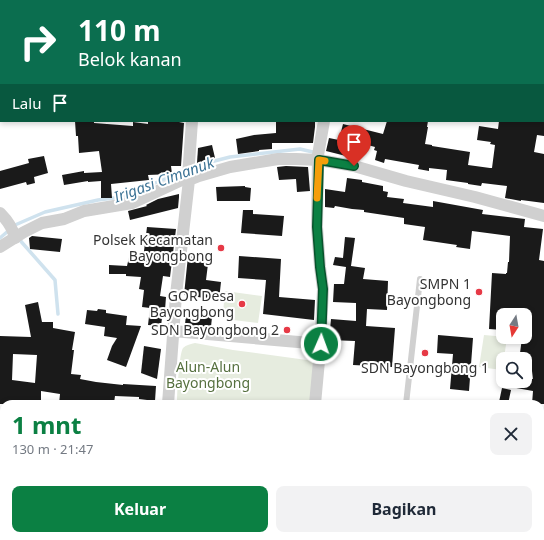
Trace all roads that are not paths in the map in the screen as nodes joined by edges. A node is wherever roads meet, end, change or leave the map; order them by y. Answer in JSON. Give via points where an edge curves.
{"nodes":[{"id":1,"x":192,"y":122,"type":"edge"},
{"id":2,"x":324,"y":122,"type":"edge"},
{"id":3,"x":319,"y":157,"type":"junction"},
{"id":4,"x":189,"y":173,"type":"junction"},
{"id":5,"x":0,"y":213,"type":"edge"},
{"id":6,"x":544,"y":216,"type":"edge"},
{"id":7,"x":16,"y":234,"type":"junction"},
{"id":8,"x":0,"y":248,"type":"edge"},
{"id":9,"x":420,"y":280,"type":"dead end"},
{"id":10,"x":173,"y":331,"type":"junction"},
{"id":11,"x":321,"y":344,"type":"junction"},
{"id":12,"x":168,"y":400,"type":"edge"},
{"id":13,"x":315,"y":400,"type":"edge"},
{"id":14,"x":406,"y":400,"type":"edge"}],
"edges":[{"from":1,"to":4,"type":"street"},
{"from":2,"to":3,"type":"street"},
{"from":3,"to":4,"type":"street","via":[[278,159],[230,166],[199,176]]},
{"from":3,"to":6,"type":"street"},
{"from":3,"to":11,"type":"street","via":[[317,227],[323,289]]},
{"from":4,"to":7,"type":"street","via":[[132,203],[84,211],[64,219],[42,223]]},
{"from":4,"to":10,"type":"street"},
{"from":5,"to":7,"type":"street"},
{"from":7,"to":8,"type":"street"},
{"from":9,"to":14,"type":"lane"},
{"from":10,"to":11,"type":"street"},
{"from":10,"to":12,"type":"street"},
{"from":11,"to":13,"type":"street"}]}
